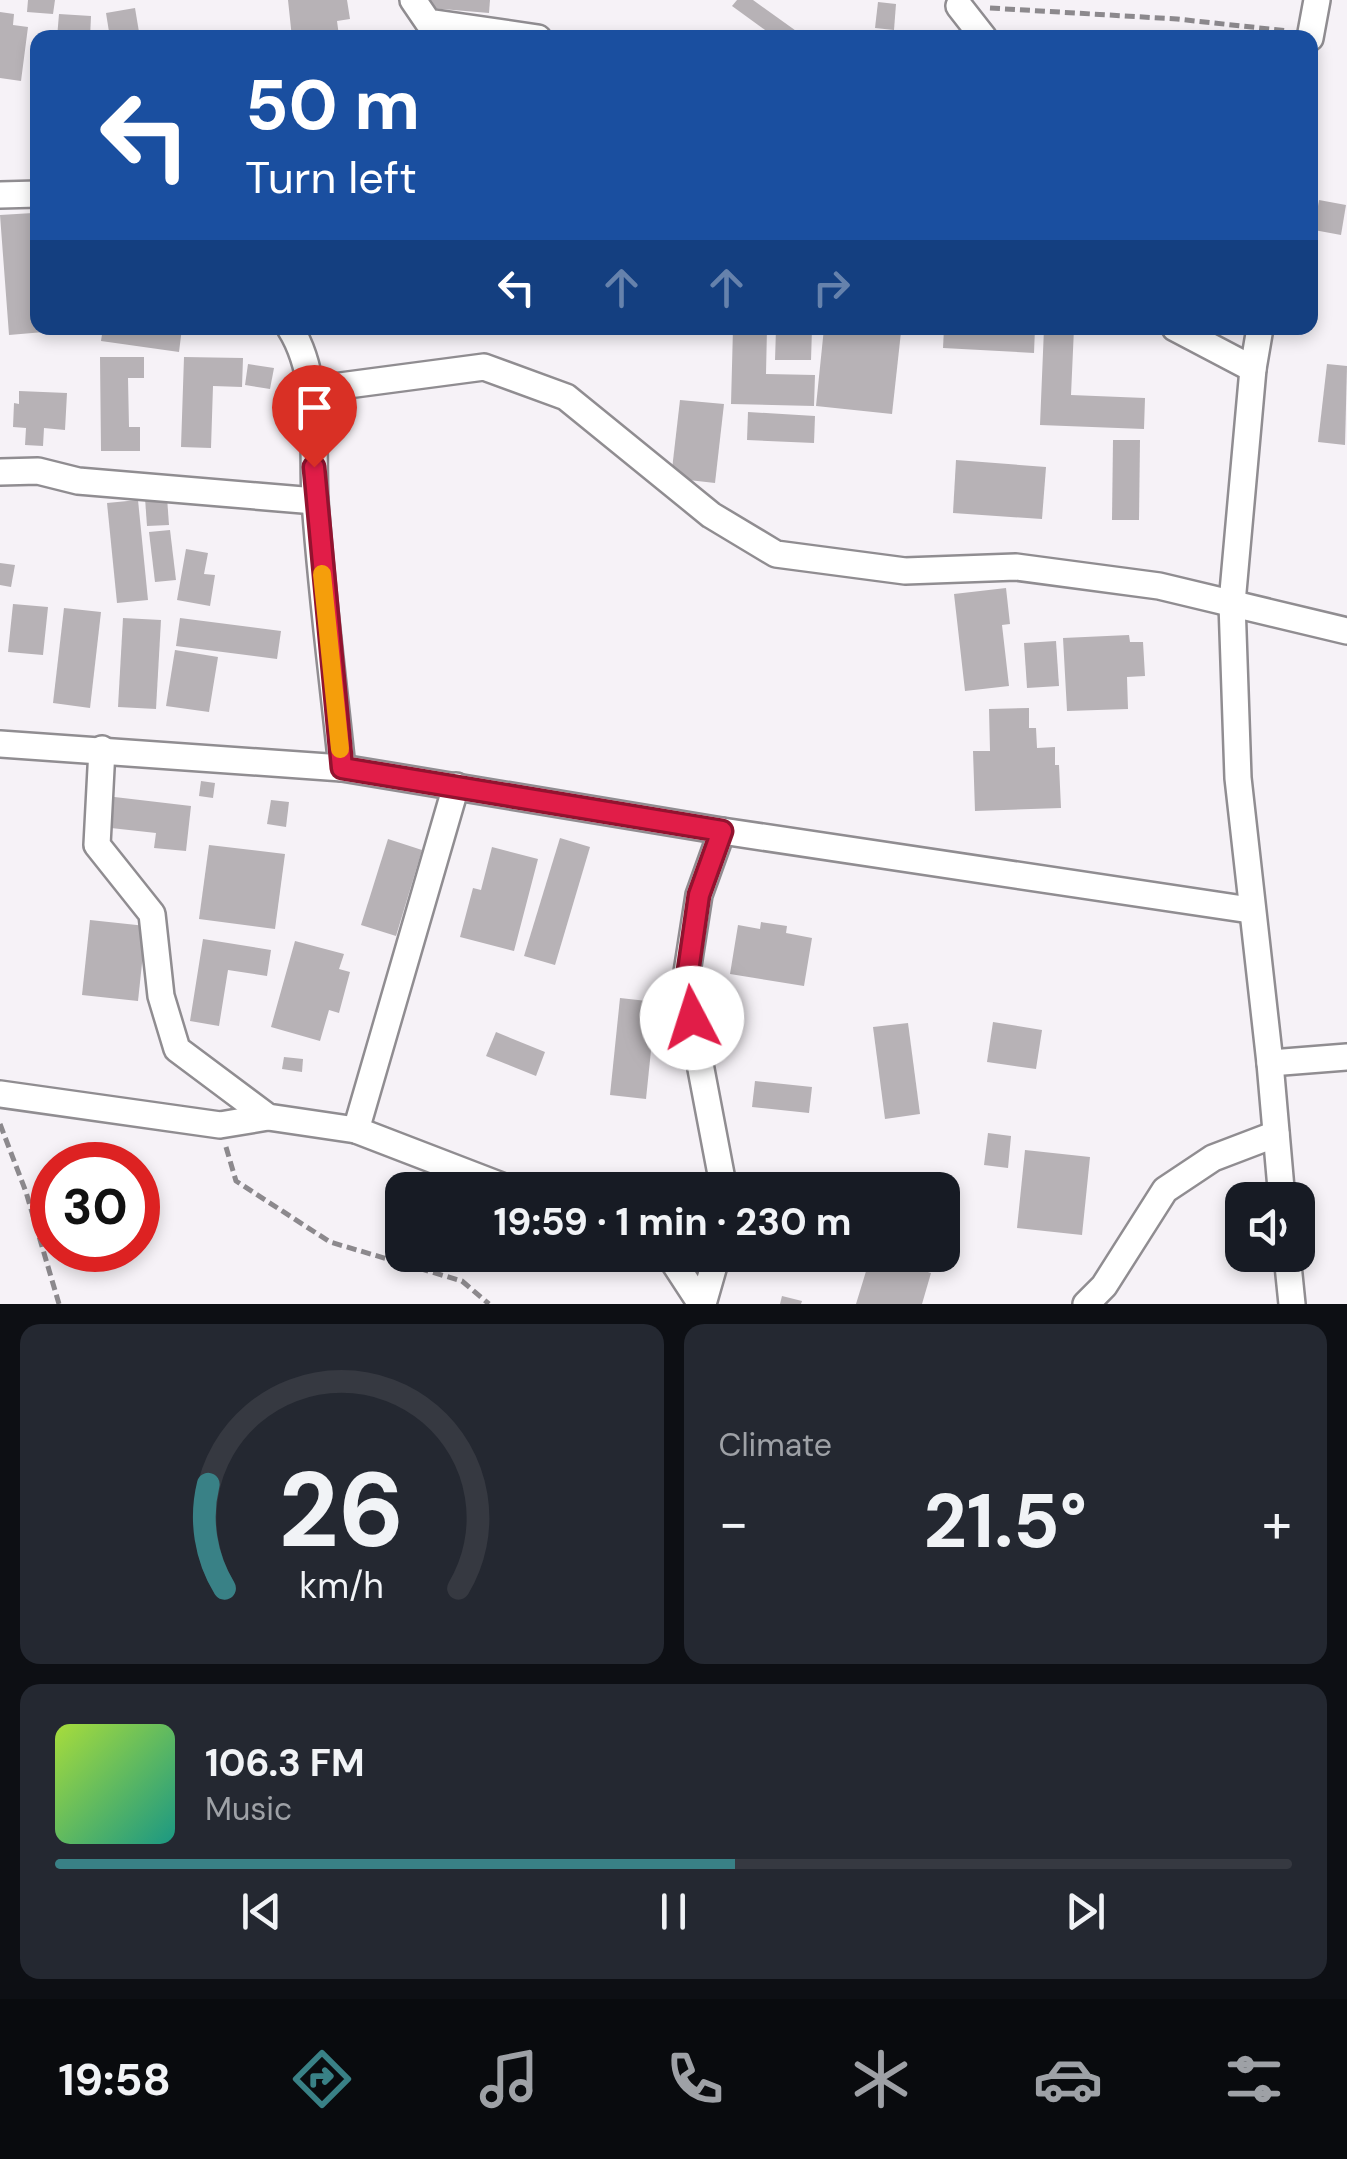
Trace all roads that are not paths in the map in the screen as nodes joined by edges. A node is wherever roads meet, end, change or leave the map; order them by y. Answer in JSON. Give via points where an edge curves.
{"nodes":[{"id":1,"x":413,"y":0,"type":"edge"},
{"id":2,"x":1317,"y":0,"type":"edge"},
{"id":3,"x":958,"y":6,"type":"road end"},
{"id":4,"x":483,"y":30,"type":"edge"},
{"id":5,"x":978,"y":30,"type":"edge"},
{"id":6,"x":1311,"y":30,"type":"edge"},
{"id":7,"x":30,"y":194,"type":"edge"},
{"id":8,"x":0,"y":195,"type":"edge"},
{"id":9,"x":294,"y":335,"type":"edge"},
{"id":10,"x":1188,"y":335,"type":"edge"},
{"id":11,"x":1259,"y":335,"type":"edge"},
{"id":12,"x":1253,"y":368,"type":"junction"},
{"id":13,"x":310,"y":390,"type":"junction"},
{"id":14,"x":0,"y":472,"type":"edge"},
{"id":15,"x":315,"y":501,"type":"junction"},
{"id":16,"x":1232,"y":603,"type":"junction"},
{"id":17,"x":1347,"y":631,"type":"edge"},
{"id":18,"x":0,"y":744,"type":"edge"},
{"id":19,"x":102,"y":749,"type":"junction"},
{"id":20,"x":342,"y":768,"type":"junction"},
{"id":21,"x":456,"y":786,"type":"junction"},
{"id":22,"x":722,"y":831,"type":"junction"},
{"id":23,"x":1250,"y":910,"type":"junction"},
{"id":24,"x":1347,"y":1057,"type":"edge"},
{"id":25,"x":1270,"y":1064,"type":"junction"},
{"id":26,"x":0,"y":1094,"type":"edge"},
{"id":27,"x":268,"y":1117,"type":"junction"},
{"id":28,"x":356,"y":1130,"type":"junction"},
{"id":29,"x":1276,"y":1134,"type":"junction"},
{"id":30,"x":465,"y":1172,"type":"edge"},
{"id":31,"x":721,"y":1172,"type":"edge"},
{"id":32,"x":1280,"y":1182,"type":"edge"},
{"id":33,"x":680,"y":1272,"type":"edge"},
{"id":34,"x":712,"y":1272,"type":"edge"},
{"id":35,"x":1289,"y":1272,"type":"edge"},
{"id":36,"x":702,"y":1304,"type":"edge"},
{"id":37,"x":1086,"y":1304,"type":"edge"},
{"id":38,"x":1292,"y":1304,"type":"edge"}],
"edges":[{"from":1,"to":4,"type":"street","via":[[428,22]]},
{"from":2,"to":6,"type":"street"},
{"from":3,"to":5,"type":"street"},
{"from":7,"to":8,"type":"street"},
{"from":9,"to":13,"type":"street"},
{"from":10,"to":12,"type":"street"},
{"from":11,"to":12,"type":"street"},
{"from":12,"to":16,"type":"street"},
{"from":13,"to":15,"type":"street"},
{"from":13,"to":16,"type":"street","via":[[484,366],[566,397],[711,515],[776,554],[904,571],[1016,566]]},
{"from":14,"to":15,"type":"street"},
{"from":15,"to":20,"type":"street"},
{"from":16,"to":17,"type":"street"},
{"from":16,"to":23,"type":"street"},
{"from":18,"to":19,"type":"street"},
{"from":19,"to":20,"type":"street"},
{"from":19,"to":27,"type":"street","via":[[97,845],[152,914],[161,996],[176,1049]]},
{"from":20,"to":21,"type":"street"},
{"from":21,"to":22,"type":"street"},
{"from":21,"to":28,"type":"street"},
{"from":22,"to":23,"type":"street"},
{"from":22,"to":31,"type":"street","via":[[699,895],[686,985]]},
{"from":23,"to":25,"type":"street"},
{"from":24,"to":25,"type":"street"},
{"from":25,"to":29,"type":"street"},
{"from":26,"to":27,"type":"street","via":[[220,1124]]},
{"from":27,"to":28,"type":"street"},
{"from":28,"to":30,"type":"street"},
{"from":29,"to":32,"type":"street"},
{"from":29,"to":37,"type":"street","via":[[1213,1158],[1166,1190]]},
{"from":33,"to":36,"type":"street"},
{"from":34,"to":36,"type":"street"},
{"from":35,"to":38,"type":"street"}]}
